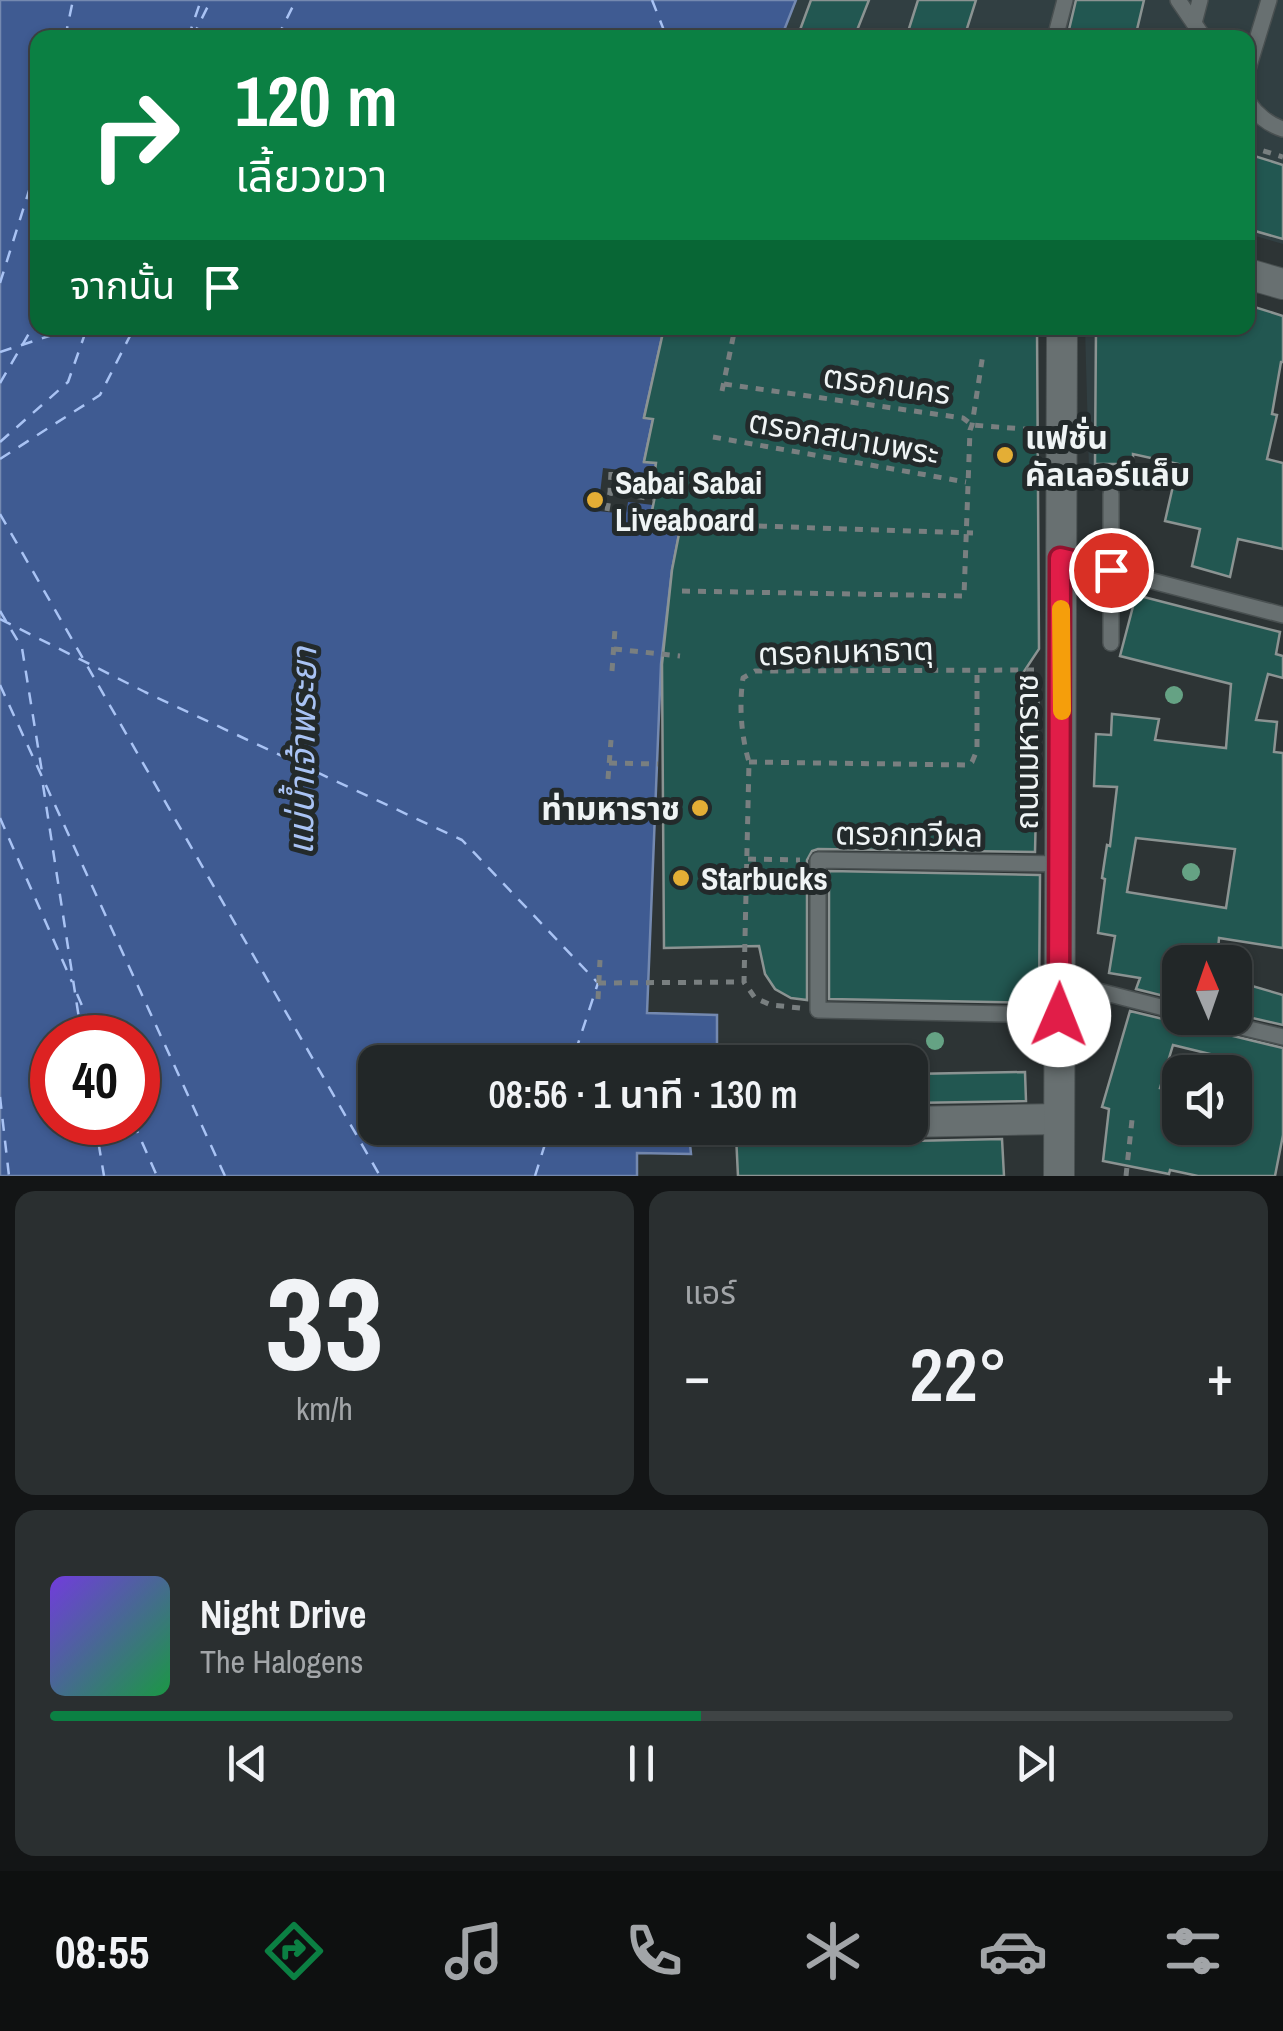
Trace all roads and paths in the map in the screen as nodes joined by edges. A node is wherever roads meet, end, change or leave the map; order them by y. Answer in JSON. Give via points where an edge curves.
{"nodes":[{"id":1,"x":1064,"y":0,"type":"edge"},
{"id":2,"x":1178,"y":0,"type":"edge"},
{"id":3,"x":1200,"y":0,"type":"edge"},
{"id":4,"x":1269,"y":0,"type":"edge"},
{"id":5,"x":1194,"y":23,"type":"junction"},
{"id":6,"x":1057,"y":30,"type":"edge"},
{"id":7,"x":1199,"y":30,"type":"edge"},
{"id":8,"x":1255,"y":46,"type":"edge"},
{"id":9,"x":1255,"y":112,"type":"edge"},
{"id":10,"x":1283,"y":129,"type":"edge"},
{"id":11,"x":1255,"y":148,"type":"edge"},
{"id":12,"x":1283,"y":156,"type":"edge"},
{"id":13,"x":1255,"y":276,"type":"edge"},
{"id":14,"x":1283,"y":284,"type":"edge"},
{"id":15,"x":734,"y":335,"type":"edge"},
{"id":16,"x":1062,"y":335,"type":"edge"},
{"id":17,"x":984,"y":353,"type":"dead end"},
{"id":18,"x":972,"y":425,"type":"junction"},
{"id":19,"x":1042,"y":430,"type":"dead end"},
{"id":20,"x":713,"y":437,"type":"dead end"},
{"id":21,"x":611,"y":472,"type":"dead end"},
{"id":22,"x":966,"y":482,"type":"junction"},
{"id":23,"x":610,"y":493,"type":"junction"},
{"id":24,"x":1111,"y":494,"type":"dead end"},
{"id":25,"x":654,"y":498,"type":"dead end"},
{"id":26,"x":607,"y":510,"type":"dead end"},
{"id":27,"x":695,"y":524,"type":"dead end"},
{"id":28,"x":969,"y":532,"type":"junction"},
{"id":29,"x":1060,"y":558,"type":"junction"},
{"id":30,"x":1111,"y":570,"type":"junction"},
{"id":31,"x":682,"y":591,"type":"dead end"},
{"id":32,"x":1283,"y":614,"type":"edge"},
{"id":33,"x":615,"y":628,"type":"dead end"},
{"id":34,"x":1111,"y":643,"type":"dead end"},
{"id":35,"x":614,"y":649,"type":"junction"},
{"id":36,"x":680,"y":656,"type":"dead end"},
{"id":37,"x":977,"y":670,"type":"junction"},
{"id":38,"x":1062,"y":671,"type":"junction"},
{"id":39,"x":612,"y":672,"type":"dead end"},
{"id":40,"x":610,"y":740,"type":"dead end"},
{"id":41,"x":749,"y":762,"type":"junction"},
{"id":42,"x":609,"y":763,"type":"junction"},
{"id":43,"x":658,"y":764,"type":"dead end"},
{"id":44,"x":608,"y":779,"type":"dead end"},
{"id":45,"x":748,"y":859,"type":"junction"},
{"id":46,"x":818,"y":860,"type":"junction"},
{"id":47,"x":1060,"y":864,"type":"junction"},
{"id":48,"x":600,"y":960,"type":"dead end"},
{"id":49,"x":1060,"y":981,"type":"junction"},
{"id":50,"x":744,"y":982,"type":"junction"},
{"id":51,"x":598,"y":983,"type":"junction"},
{"id":52,"x":598,"y":999,"type":"dead end"},
{"id":53,"x":1162,"y":1007,"type":"edge"},
{"id":54,"x":818,"y":1010,"type":"junction"},
{"id":55,"x":1059,"y":1015,"type":"junction"},
{"id":56,"x":1252,"y":1030,"type":"edge"},
{"id":57,"x":1283,"y":1037,"type":"edge"},
{"id":58,"x":1060,"y":1119,"type":"junction"},
{"id":59,"x":1132,"y":1120,"type":"dead end"},
{"id":60,"x":928,"y":1122,"type":"edge"},
{"id":61,"x":1058,"y":1176,"type":"edge"},
{"id":62,"x":1126,"y":1176,"type":"edge"}],
"edges":[{"from":1,"to":6,"type":"lane"},
{"from":2,"to":5,"type":"lane"},
{"from":3,"to":5,"type":"lane"},
{"from":4,"to":8,"type":"lane"},
{"from":5,"to":7,"type":"lane"},
{"from":9,"to":10,"type":"lane"},
{"from":11,"to":12,"type":"path"},
{"from":13,"to":14,"type":"street"},
{"from":15,"to":18,"type":"path","name":"ตรอกนคร","via":[[723,387],[963,418]]},
{"from":16,"to":29,"type":"street","name":"ถนนมหาราช"},
{"from":17,"to":18,"type":"path"},
{"from":18,"to":19,"type":"path","name":"ตรอกนคร"},
{"from":18,"to":22,"type":"path"},
{"from":20,"to":22,"type":"path","name":"ตรอกสนามพระ"},
{"from":21,"to":23,"type":"path"},
{"from":22,"to":28,"type":"path"},
{"from":23,"to":25,"type":"path"},
{"from":23,"to":26,"type":"path"},
{"from":24,"to":30,"type":"lane"},
{"from":27,"to":28,"type":"path"},
{"from":28,"to":31,"type":"path","via":[[964,596]]},
{"from":29,"to":30,"type":"lane"},
{"from":29,"to":38,"type":"street","name":"ถนนมหาราช"},
{"from":30,"to":32,"type":"lane"},
{"from":30,"to":34,"type":"lane"},
{"from":33,"to":35,"type":"path"},
{"from":35,"to":36,"type":"path"},
{"from":35,"to":39,"type":"path"},
{"from":37,"to":38,"type":"path","name":"ตรอกมหาธาตุ"},
{"from":37,"to":41,"type":"path","name":"ตรอกมหาธาตุ","via":[[977,750],[968,765]]},
{"from":37,"to":41,"type":"path","name":"ตรอกมหาธาตุ","via":[[747,674],[742,718]]},
{"from":38,"to":47,"type":"street","name":"ถนนมหาราช"},
{"from":40,"to":42,"type":"path"},
{"from":41,"to":45,"type":"path","name":"ตรอกมหาธาตุ"},
{"from":42,"to":43,"type":"path"},
{"from":42,"to":44,"type":"path"},
{"from":45,"to":46,"type":"path","name":"ตรอกทวีผล"},
{"from":45,"to":50,"type":"path"},
{"from":46,"to":47,"type":"lane","name":"ตรอกทวีผล"},
{"from":46,"to":54,"type":"lane","name":"ตรอกทวีผล"},
{"from":47,"to":49,"type":"street","name":"ถนนมหาราช"},
{"from":48,"to":51,"type":"path"},
{"from":49,"to":53,"type":"lane"},
{"from":49,"to":55,"type":"street","name":"ถนนมหาราช"},
{"from":50,"to":51,"type":"path"},
{"from":50,"to":54,"type":"path","via":[[755,998],[771,1005]]},
{"from":51,"to":52,"type":"path"},
{"from":54,"to":55,"type":"lane"},
{"from":55,"to":58,"type":"street","name":"ถนนมหาราช"},
{"from":56,"to":57,"type":"lane"},
{"from":58,"to":60,"type":"street"},
{"from":58,"to":61,"type":"street","name":"ถนนมหาราช"},
{"from":59,"to":62,"type":"path"}]}
